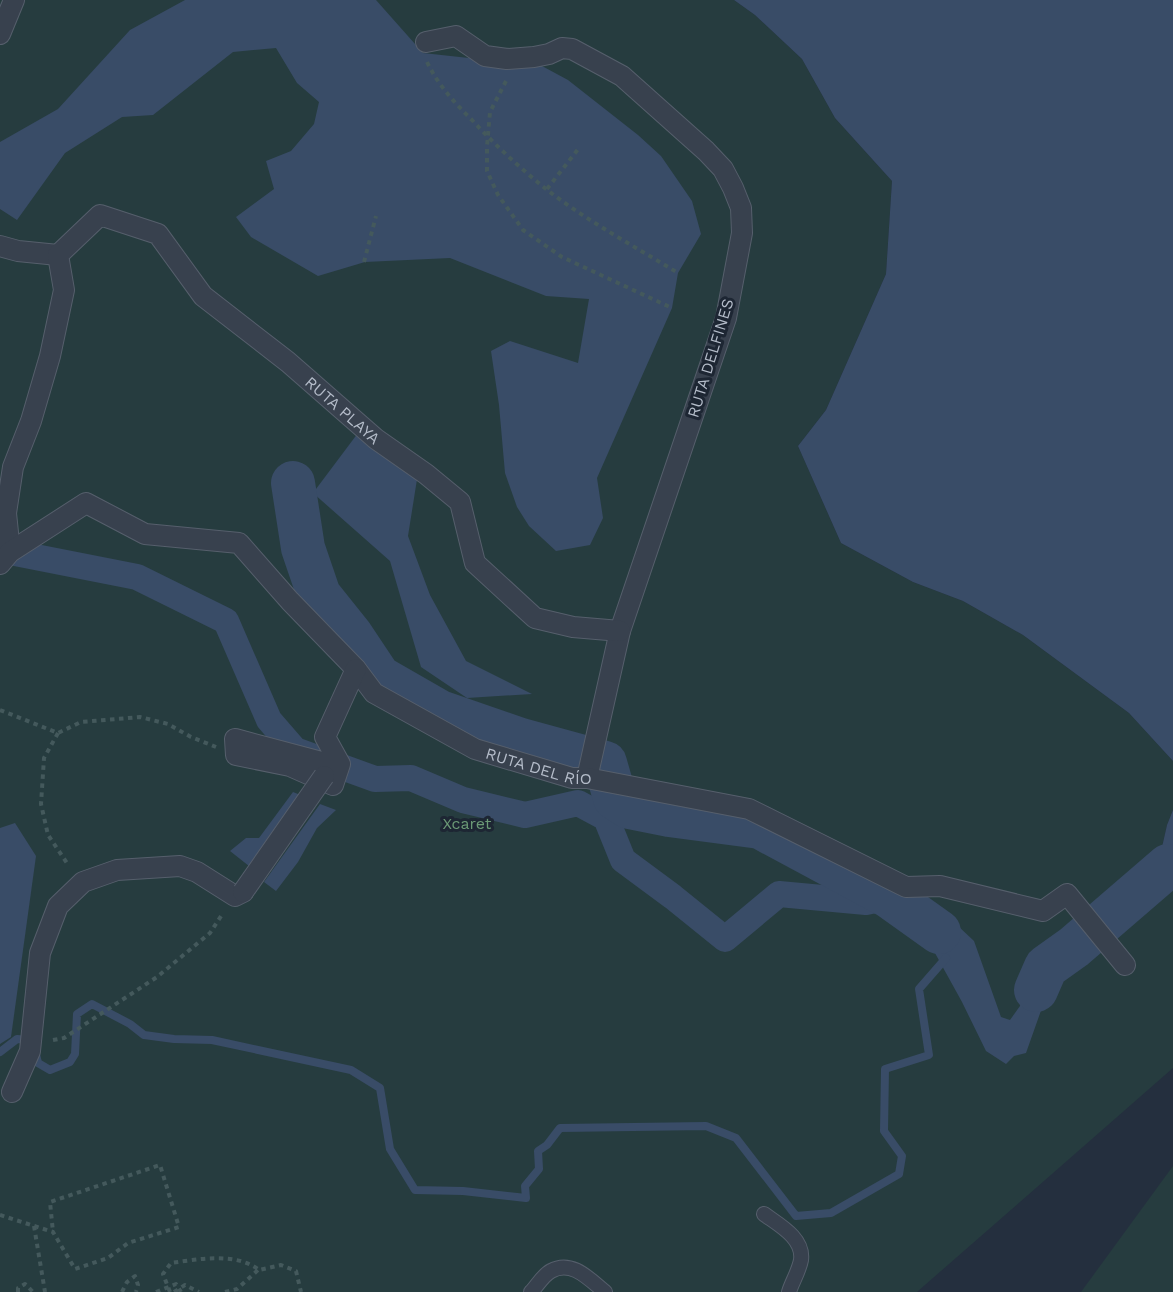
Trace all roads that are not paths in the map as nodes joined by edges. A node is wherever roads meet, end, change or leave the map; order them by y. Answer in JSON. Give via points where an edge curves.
{"nodes":[{"id":1,"x":14,"y":0,"type":"edge"},
{"id":2,"x":0,"y":34,"type":"edge"},
{"id":3,"x":424,"y":48,"type":"road end"},
{"id":4,"x":0,"y":246,"type":"edge"},
{"id":5,"x":58,"y":255,"type":"junction"},
{"id":6,"x":5,"y":558,"type":"edge"},
{"id":7,"x":620,"y":631,"type":"junction"},
{"id":8,"x":356,"y":669,"type":"junction"},
{"id":9,"x":587,"y":778,"type":"junction"},
{"id":10,"x":1125,"y":965,"type":"dead end"},
{"id":11,"x":12,"y":1092,"type":"dead end"},
{"id":12,"x":764,"y":1214,"type":"dead end"},
{"id":13,"x":531,"y":1292,"type":"edge"},
{"id":14,"x":605,"y":1292,"type":"edge"},
{"id":15,"x":789,"y":1292,"type":"edge"}],
"edges":[{"from":1,"to":2,"type":"street"},
{"from":3,"to":7,"type":"street","name":"RUTA DELFINES","via":[[456,36],[485,56],[507,59],[572,49],[622,76],[706,151],[723,169],[741,208],[742,233],[726,318]]},
{"from":4,"to":5,"type":"street"},
{"from":5,"to":6,"type":"street","via":[[64,290],[50,356],[13,467]]},
{"from":5,"to":7,"type":"street","name":"RUTA PLAYA","via":[[100,215],[159,234],[203,296],[288,362],[376,439],[460,502],[475,563],[535,618],[573,627]]},
{"from":6,"to":8,"type":"street","name":"RUTA DEL RÍO","via":[[86,503],[145,534],[239,543]]},
{"from":7,"to":9,"type":"street","name":"RUTA DELFINES"},
{"from":8,"to":9,"type":"street","name":"RUTA DEL RÍO","via":[[374,693],[475,749]]},
{"from":8,"to":11,"type":"street","bridge":true,"via":[[325,737],[340,764],[333,785],[290,766],[236,755],[235,739],[321,762],[324,776],[243,892],[235,896],[180,866],[117,870],[83,882],[58,906],[40,953],[30,1051]]},
{"from":9,"to":10,"type":"street","name":"RUTA DEL RÍO","via":[[749,809],[906,887],[940,886],[1043,911],[1067,894]]},
{"from":12,"to":15,"type":"lane","via":[[800,1246],[801,1260]]},
{"from":13,"to":14,"type":"lane","via":[[550,1271],[565,1267],[580,1271]]}]}
